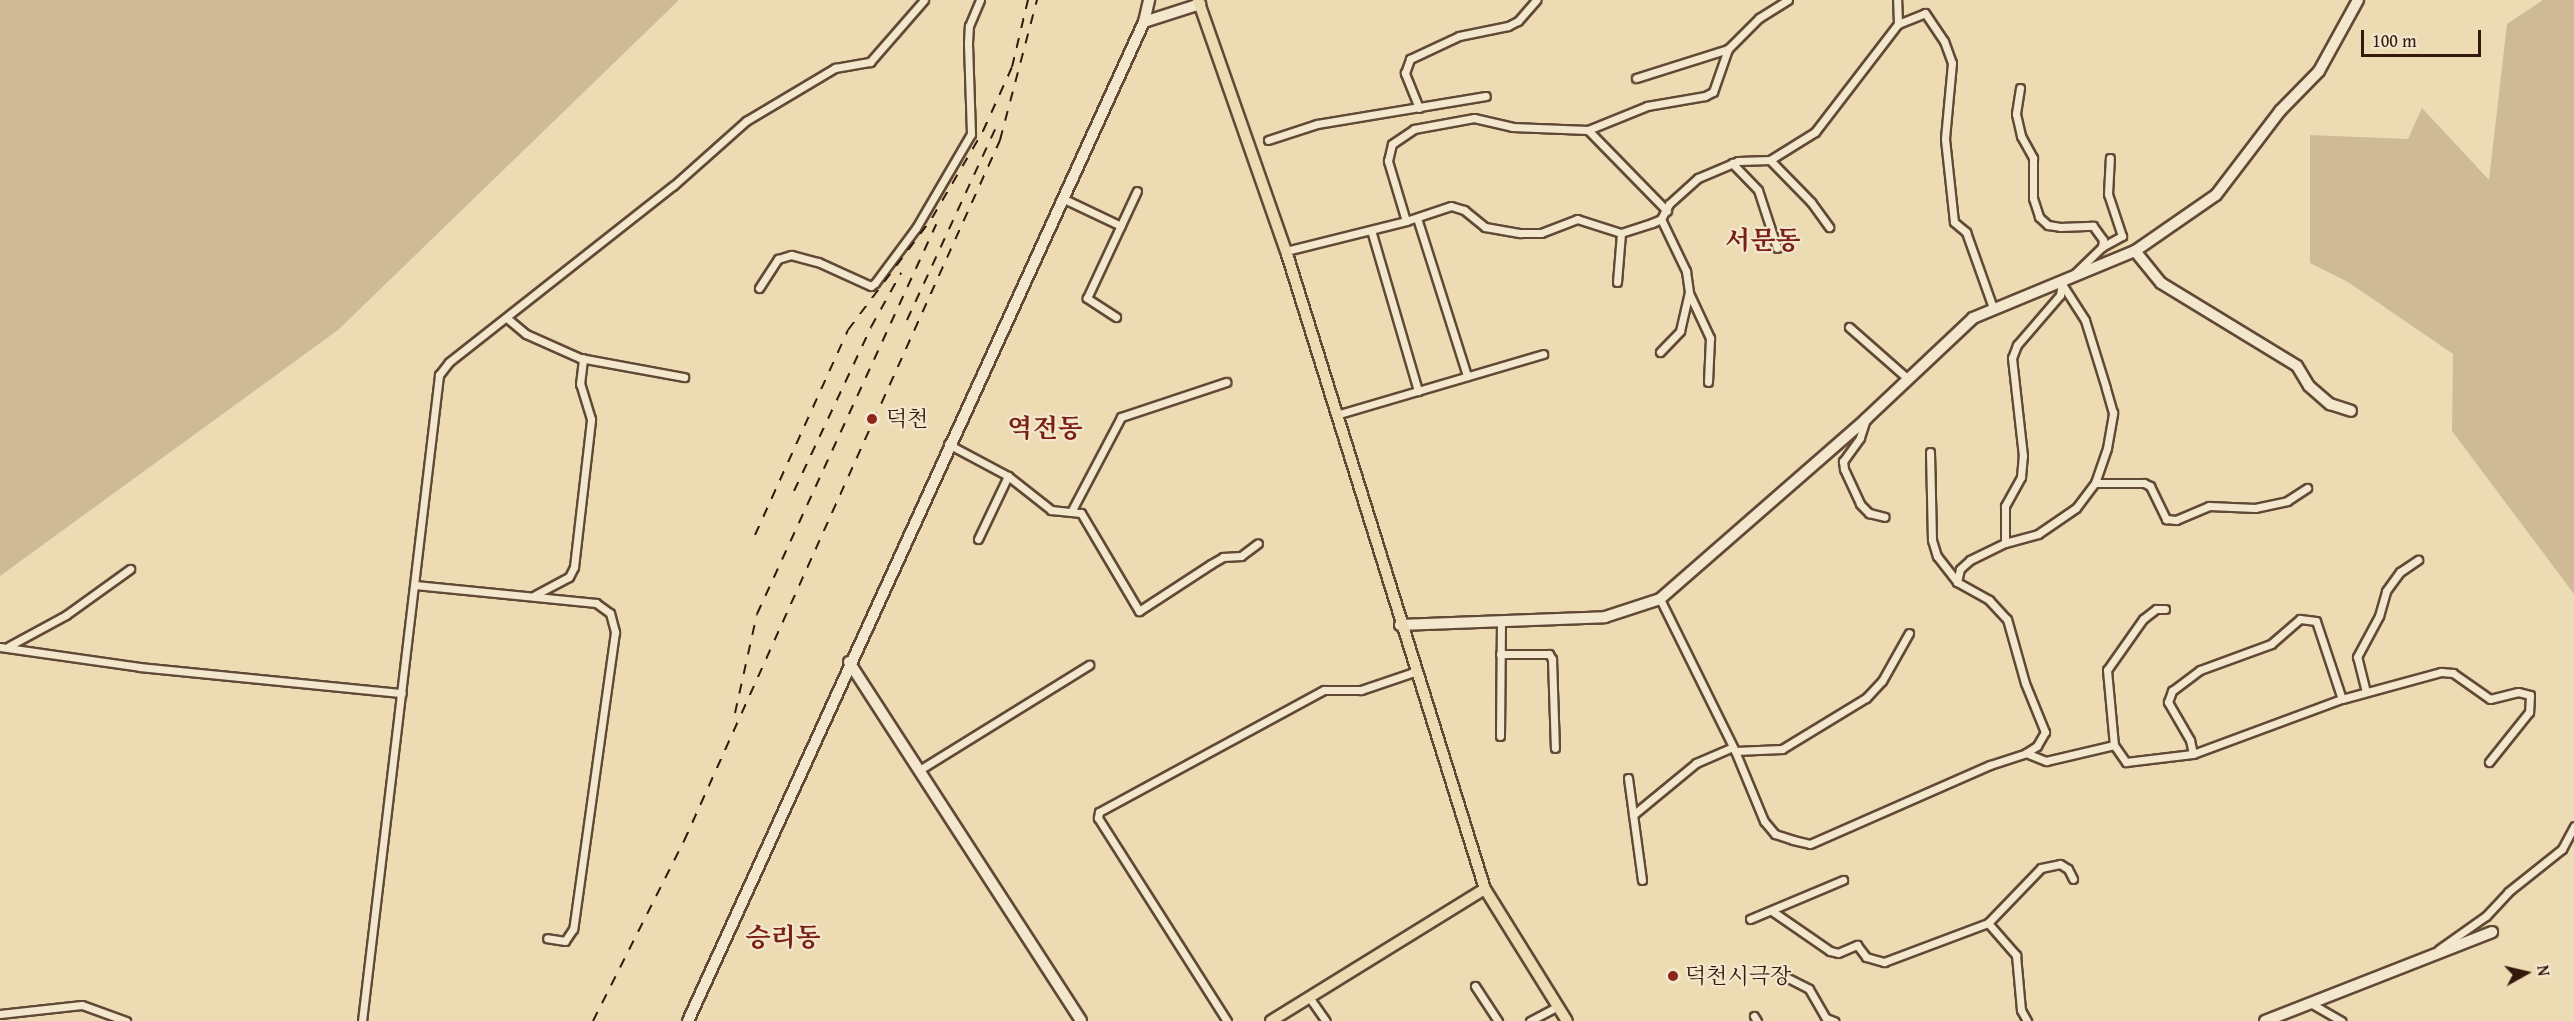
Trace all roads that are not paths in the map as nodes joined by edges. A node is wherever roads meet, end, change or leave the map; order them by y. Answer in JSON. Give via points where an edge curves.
{"nodes":[{"id":1,"x":924,"y":0,"type":"edge"},
{"id":2,"x":980,"y":0,"type":"edge"},
{"id":3,"x":1149,"y":0,"type":"edge"},
{"id":4,"x":1536,"y":0,"type":"edge"},
{"id":5,"x":1788,"y":0,"type":"edge"},
{"id":6,"x":1897,"y":0,"type":"edge"},
{"id":7,"x":2358,"y":0,"type":"edge"},
{"id":8,"x":1199,"y":2,"type":"edge"},
{"id":9,"x":1774,"y":4,"type":"edge"},
{"id":10,"x":1144,"y":22,"type":"junction"},
{"id":11,"x":1898,"y":24,"type":"junction"},
{"id":12,"x":1728,"y":49,"type":"junction"},
{"id":13,"x":1636,"y":78,"type":"dead end"},
{"id":14,"x":2020,"y":88,"type":"dead end"},
{"id":15,"x":1486,"y":96,"type":"dead end"},
{"id":16,"x":1419,"y":108,"type":"junction"},
{"id":17,"x":1588,"y":130,"type":"junction"},
{"id":18,"x":1268,"y":140,"type":"dead end"},
{"id":19,"x":2110,"y":158,"type":"dead end"},
{"id":20,"x":1770,"y":160,"type":"junction"},
{"id":21,"x":1732,"y":163,"type":"junction"},
{"id":22,"x":1137,"y":191,"type":"dead end"},
{"id":23,"x":1062,"y":198,"type":"junction"},
{"id":24,"x":1667,"y":211,"type":"junction"},
{"id":25,"x":1418,"y":218,"type":"junction"},
{"id":26,"x":1661,"y":219,"type":"junction"},
{"id":27,"x":1406,"y":221,"type":"junction"},
{"id":28,"x":1120,"y":226,"type":"junction"},
{"id":29,"x":1829,"y":227,"type":"dead end"},
{"id":30,"x":1371,"y":230,"type":"junction"},
{"id":31,"x":1621,"y":233,"type":"junction"},
{"id":32,"x":2102,"y":247,"type":"junction"},
{"id":33,"x":1778,"y":248,"type":"dead end"},
{"id":34,"x":1286,"y":251,"type":"junction"},
{"id":35,"x":2135,"y":251,"type":"junction"},
{"id":36,"x":1617,"y":282,"type":"dead end"},
{"id":37,"x":2066,"y":283,"type":"junction"},
{"id":38,"x":759,"y":288,"type":"dead end"},
{"id":39,"x":1689,"y":293,"type":"junction"},
{"id":40,"x":1993,"y":308,"type":"junction"},
{"id":41,"x":1116,"y":317,"type":"dead end"},
{"id":42,"x":508,"y":319,"type":"junction"},
{"id":43,"x":1849,"y":327,"type":"dead end"},
{"id":44,"x":1660,"y":352,"type":"dead end"},
{"id":45,"x":1543,"y":354,"type":"dead end"},
{"id":46,"x":583,"y":358,"type":"junction"},
{"id":47,"x":1467,"y":376,"type":"junction"},
{"id":48,"x":684,"y":377,"type":"dead end"},
{"id":49,"x":1908,"y":378,"type":"junction"},
{"id":50,"x":1226,"y":382,"type":"dead end"},
{"id":51,"x":1708,"y":382,"type":"dead end"},
{"id":52,"x":1418,"y":390,"type":"junction"},
{"id":53,"x":2351,"y":411,"type":"dead end"},
{"id":54,"x":1336,"y":415,"type":"junction"},
{"id":55,"x":1866,"y":419,"type":"junction"},
{"id":56,"x":948,"y":444,"type":"junction"},
{"id":57,"x":1930,"y":452,"type":"dead end"},
{"id":58,"x":1008,"y":476,"type":"junction"},
{"id":59,"x":2095,"y":483,"type":"junction"},
{"id":60,"x":2307,"y":488,"type":"dead end"},
{"id":61,"x":1072,"y":510,"type":"junction"},
{"id":62,"x":1885,"y":517,"type":"dead end"},
{"id":63,"x":978,"y":539,"type":"dead end"},
{"id":64,"x":1258,"y":543,"type":"dead end"},
{"id":65,"x":2005,"y":543,"type":"junction"},
{"id":66,"x":2418,"y":560,"type":"dead end"},
{"id":67,"x":130,"y":568,"type":"dead end"},
{"id":68,"x":1957,"y":582,"type":"junction"},
{"id":69,"x":415,"y":585,"type":"junction"},
{"id":70,"x":534,"y":596,"type":"junction"},
{"id":71,"x":1660,"y":599,"type":"junction"},
{"id":72,"x":2165,"y":609,"type":"dead end"},
{"id":73,"x":1501,"y":621,"type":"junction"},
{"id":74,"x":1400,"y":625,"type":"junction"},
{"id":75,"x":1909,"y":633,"type":"dead end"},
{"id":76,"x":9,"y":646,"type":"junction"},
{"id":77,"x":0,"y":647,"type":"edge"},
{"id":78,"x":1500,"y":654,"type":"junction"},
{"id":79,"x":849,"y":662,"type":"junction"},
{"id":80,"x":1089,"y":665,"type":"dead end"},
{"id":81,"x":1414,"y":672,"type":"junction"},
{"id":82,"x":2366,"y":692,"type":"junction"},
{"id":83,"x":402,"y":693,"type":"junction"},
{"id":84,"x":2342,"y":699,"type":"junction"},
{"id":85,"x":1500,"y":736,"type":"dead end"},
{"id":86,"x":2114,"y":745,"type":"junction"},
{"id":87,"x":1555,"y":747,"type":"dead end"},
{"id":88,"x":1734,"y":749,"type":"junction"},
{"id":89,"x":2026,"y":753,"type":"junction"},
{"id":90,"x":2193,"y":754,"type":"junction"},
{"id":91,"x":2488,"y":762,"type":"dead end"},
{"id":92,"x":921,"y":769,"type":"junction"},
{"id":93,"x":1628,"y":778,"type":"dead end"},
{"id":94,"x":1633,"y":815,"type":"junction"},
{"id":95,"x":2574,"y":826,"type":"edge"},
{"id":96,"x":2073,"y":879,"type":"dead end"},
{"id":97,"x":1642,"y":880,"type":"dead end"},
{"id":98,"x":1843,"y":880,"type":"dead end"},
{"id":99,"x":1485,"y":889,"type":"junction"},
{"id":100,"x":1772,"y":910,"type":"junction"},
{"id":101,"x":1750,"y":919,"type":"dead end"},
{"id":102,"x":1988,"y":923,"type":"junction"},
{"id":103,"x":2492,"y":932,"type":"dead end"},
{"id":104,"x":547,"y":938,"type":"dead end"},
{"id":105,"x":2425,"y":959,"type":"junction"},
{"id":106,"x":1782,"y":975,"type":"dead end"},
{"id":107,"x":1475,"y":986,"type":"dead end"},
{"id":108,"x":1310,"y":997,"type":"junction"},
{"id":109,"x":2312,"y":1004,"type":"junction"},
{"id":110,"x":1558,"y":1006,"type":"junction"},
{"id":111,"x":0,"y":1014,"type":"edge"},
{"id":112,"x":126,"y":1021,"type":"edge"},
{"id":113,"x":362,"y":1021,"type":"edge"},
{"id":114,"x":688,"y":1021,"type":"edge"},
{"id":115,"x":1081,"y":1021,"type":"edge"},
{"id":116,"x":1227,"y":1021,"type":"edge"},
{"id":117,"x":1271,"y":1021,"type":"edge"},
{"id":118,"x":1326,"y":1021,"type":"edge"},
{"id":119,"x":1498,"y":1021,"type":"edge"},
{"id":120,"x":1530,"y":1021,"type":"edge"},
{"id":121,"x":1567,"y":1021,"type":"edge"},
{"id":122,"x":1834,"y":1021,"type":"edge"},
{"id":123,"x":2026,"y":1021,"type":"edge"},
{"id":124,"x":2265,"y":1021,"type":"edge"},
{"id":125,"x":2341,"y":1021,"type":"edge"}],
"edges":[{"from":1,"to":42,"type":"street","via":[[870,62],[835,68],[744,124]]},
{"from":2,"to":38,"type":"street","via":[[969,26],[971,134],[916,228],[875,283],[871,286],[818,262],[791,255],[778,259]]},
{"from":3,"to":10,"type":"street"},
{"from":4,"to":16,"type":"street","via":[[1518,21],[1508,26],[1459,36],[1410,59],[1405,72]]},
{"from":5,"to":9,"type":"street"},
{"from":6,"to":11,"type":"street"},
{"from":7,"to":35,"type":"street","via":[[2319,71],[2280,111],[2216,195]]},
{"from":8,"to":10,"type":"street"},
{"from":8,"to":34,"type":"main road"},
{"from":9,"to":12,"type":"street"},
{"from":10,"to":23,"type":"street"},
{"from":11,"to":20,"type":"street","via":[[1815,132]]},
{"from":11,"to":40,"type":"street","via":[[1925,13],[1944,41],[1952,63],[1945,139],[1954,222],[1966,232]]},
{"from":12,"to":13,"type":"street"},
{"from":12,"to":17,"type":"street","via":[[1713,92],[1647,106]]},
{"from":14,"to":32,"type":"street","via":[[2016,114],[2021,136],[2033,158],[2033,198],[2039,217],[2048,225],[2060,227],[2093,225],[2099,230]]},
{"from":15,"to":16,"type":"street"},
{"from":16,"to":18,"type":"street","via":[[1317,124]]},
{"from":17,"to":24,"type":"street"},
{"from":17,"to":27,"type":"street","via":[[1512,127],[1474,118],[1414,129],[1392,144],[1388,161]]},
{"from":19,"to":32,"type":"street","via":[[2110,206],[2122,236]]},
{"from":20,"to":21,"type":"street"},
{"from":20,"to":29,"type":"street","via":[[1811,202]]},
{"from":21,"to":24,"type":"street","via":[[1686,186]]},
{"from":21,"to":33,"type":"street","via":[[1758,190]]},
{"from":22,"to":28,"type":"street"},
{"from":23,"to":28,"type":"street"},
{"from":23,"to":56,"type":"street"},
{"from":24,"to":26,"type":"street"},
{"from":25,"to":27,"type":"street"},
{"from":25,"to":31,"type":"street","via":[[1451,206],[1464,210],[1485,227],[1541,233],[1577,219]]},
{"from":25,"to":47,"type":"street"},
{"from":26,"to":31,"type":"street"},
{"from":26,"to":39,"type":"street","via":[[1686,271]]},
{"from":27,"to":30,"type":"street"},
{"from":28,"to":41,"type":"street","via":[[1087,298]]},
{"from":30,"to":34,"type":"street"},
{"from":30,"to":52,"type":"street"},
{"from":31,"to":36,"type":"street"},
{"from":32,"to":37,"type":"street"},
{"from":34,"to":54,"type":"main road"},
{"from":35,"to":37,"type":"street"},
{"from":35,"to":53,"type":"street","via":[[2161,283],[2297,366],[2309,386],[2330,405]]},
{"from":37,"to":40,"type":"street"},
{"from":37,"to":59,"type":"street","via":[[2085,320],[2113,412]]},
{"from":37,"to":65,"type":"street","via":[[2022,338],[2012,358],[2023,456],[2021,477],[2005,506]]},
{"from":39,"to":44,"type":"street","via":[[1680,331]]},
{"from":39,"to":51,"type":"street","via":[[1710,338]]},
{"from":40,"to":49,"type":"street","via":[[1960,328]]},
{"from":42,"to":46,"type":"street","via":[[525,334]]},
{"from":42,"to":69,"type":"street","via":[[449,362],[439,375]]},
{"from":43,"to":49,"type":"street"},
{"from":45,"to":47,"type":"street"},
{"from":46,"to":48,"type":"street"},
{"from":46,"to":70,"type":"street","via":[[580,384],[591,419],[574,567],[569,577]]},
{"from":47,"to":52,"type":"street"},
{"from":49,"to":55,"type":"street"},
{"from":50,"to":61,"type":"street","via":[[1121,417]]},
{"from":52,"to":54,"type":"street"},
{"from":54,"to":74,"type":"main road"},
{"from":55,"to":62,"type":"street","via":[[1860,438],[1843,461],[1844,469],[1860,504],[1869,513]]},
{"from":55,"to":71,"type":"street"},
{"from":56,"to":58,"type":"street"},
{"from":56,"to":79,"type":"street"},
{"from":57,"to":68,"type":"street","via":[[1932,540],[1938,556]]},
{"from":58,"to":61,"type":"street","via":[[1052,510]]},
{"from":58,"to":63,"type":"street"},
{"from":59,"to":60,"type":"street","via":[[2144,483],[2150,486],[2166,519],[2176,520],[2209,507],[2255,508],[2287,501]]},
{"from":59,"to":65,"type":"street","via":[[2076,508],[2038,534]]},
{"from":61,"to":64,"type":"street","via":[[1081,513],[1139,610],[1223,557],[1242,556]]},
{"from":65,"to":68,"type":"street","via":[[1970,560],[1960,569]]},
{"from":66,"to":82,"type":"street","via":[[2400,572],[2386,591],[2379,616],[2357,657]]},
{"from":67,"to":76,"type":"street","via":[[66,615]]},
{"from":68,"to":89,"type":"street","via":[[1989,600],[2007,619],[2025,683],[2045,732]]},
{"from":69,"to":70,"type":"street"},
{"from":69,"to":83,"type":"street"},
{"from":70,"to":104,"type":"street","via":[[603,605],[610,613],[615,632],[573,929],[565,941]]},
{"from":71,"to":73,"type":"street","via":[[1605,617]]},
{"from":71,"to":88,"type":"street"},
{"from":72,"to":86,"type":"street","via":[[2156,609],[2143,619],[2107,670]]},
{"from":73,"to":74,"type":"street"},
{"from":73,"to":78,"type":"street"},
{"from":74,"to":81,"type":"main road"},
{"from":75,"to":88,"type":"street","via":[[1882,681],[1866,698],[1782,749]]},
{"from":76,"to":77,"type":"street"},
{"from":76,"to":83,"type":"street","via":[[140,667]]},
{"from":78,"to":85,"type":"street"},
{"from":78,"to":87,"type":"street","via":[[1549,654],[1552,658]]},
{"from":79,"to":92,"type":"street"},
{"from":79,"to":114,"type":"street"},
{"from":80,"to":92,"type":"street"},
{"from":81,"to":99,"type":"main road"},
{"from":81,"to":116,"type":"street","via":[[1361,690],[1324,690],[1099,812],[1098,818]]},
{"from":82,"to":84,"type":"street"},
{"from":82,"to":91,"type":"street","via":[[2441,672],[2453,674],[2490,699],[2526,692],[2532,702],[2529,712]]},
{"from":83,"to":113,"type":"street"},
{"from":84,"to":90,"type":"street"},
{"from":84,"to":90,"type":"street","via":[[2316,621],[2300,619],[2271,644],[2234,655],[2177,685],[2168,702],[2190,740]]},
{"from":86,"to":89,"type":"street","via":[[2046,761]]},
{"from":86,"to":90,"type":"street","via":[[2126,762]]},
{"from":88,"to":89,"type":"street","via":[[1764,821],[1775,834],[1810,844]]},
{"from":88,"to":94,"type":"street","via":[[1696,764]]},
{"from":92,"to":115,"type":"street"},
{"from":93,"to":94,"type":"street"},
{"from":94,"to":97,"type":"street"},
{"from":95,"to":105,"type":"street","via":[[2562,849],[2508,892],[2486,916]]},
{"from":96,"to":102,"type":"street","via":[[2060,864],[2042,868]]},
{"from":98,"to":100,"type":"street"},
{"from":99,"to":108,"type":"main road"},
{"from":99,"to":110,"type":"main road"},
{"from":100,"to":101,"type":"street"},
{"from":100,"to":102,"type":"street","via":[[1830,951],[1838,953],[1857,945],[1866,957],[1884,962]]},
{"from":102,"to":123,"type":"street","via":[[2016,956],[2021,1010]]},
{"from":103,"to":105,"type":"street"},
{"from":105,"to":109,"type":"street"},
{"from":106,"to":122,"type":"street","via":[[1809,989],[1826,1018]]},
{"from":107,"to":119,"type":"street"},
{"from":108,"to":117,"type":"main road"},
{"from":108,"to":118,"type":"street"},
{"from":109,"to":124,"type":"street"},
{"from":109,"to":125,"type":"street"},
{"from":110,"to":120,"type":"street"},
{"from":110,"to":121,"type":"main road"},
{"from":111,"to":112,"type":"street","via":[[82,1005]]}]}
